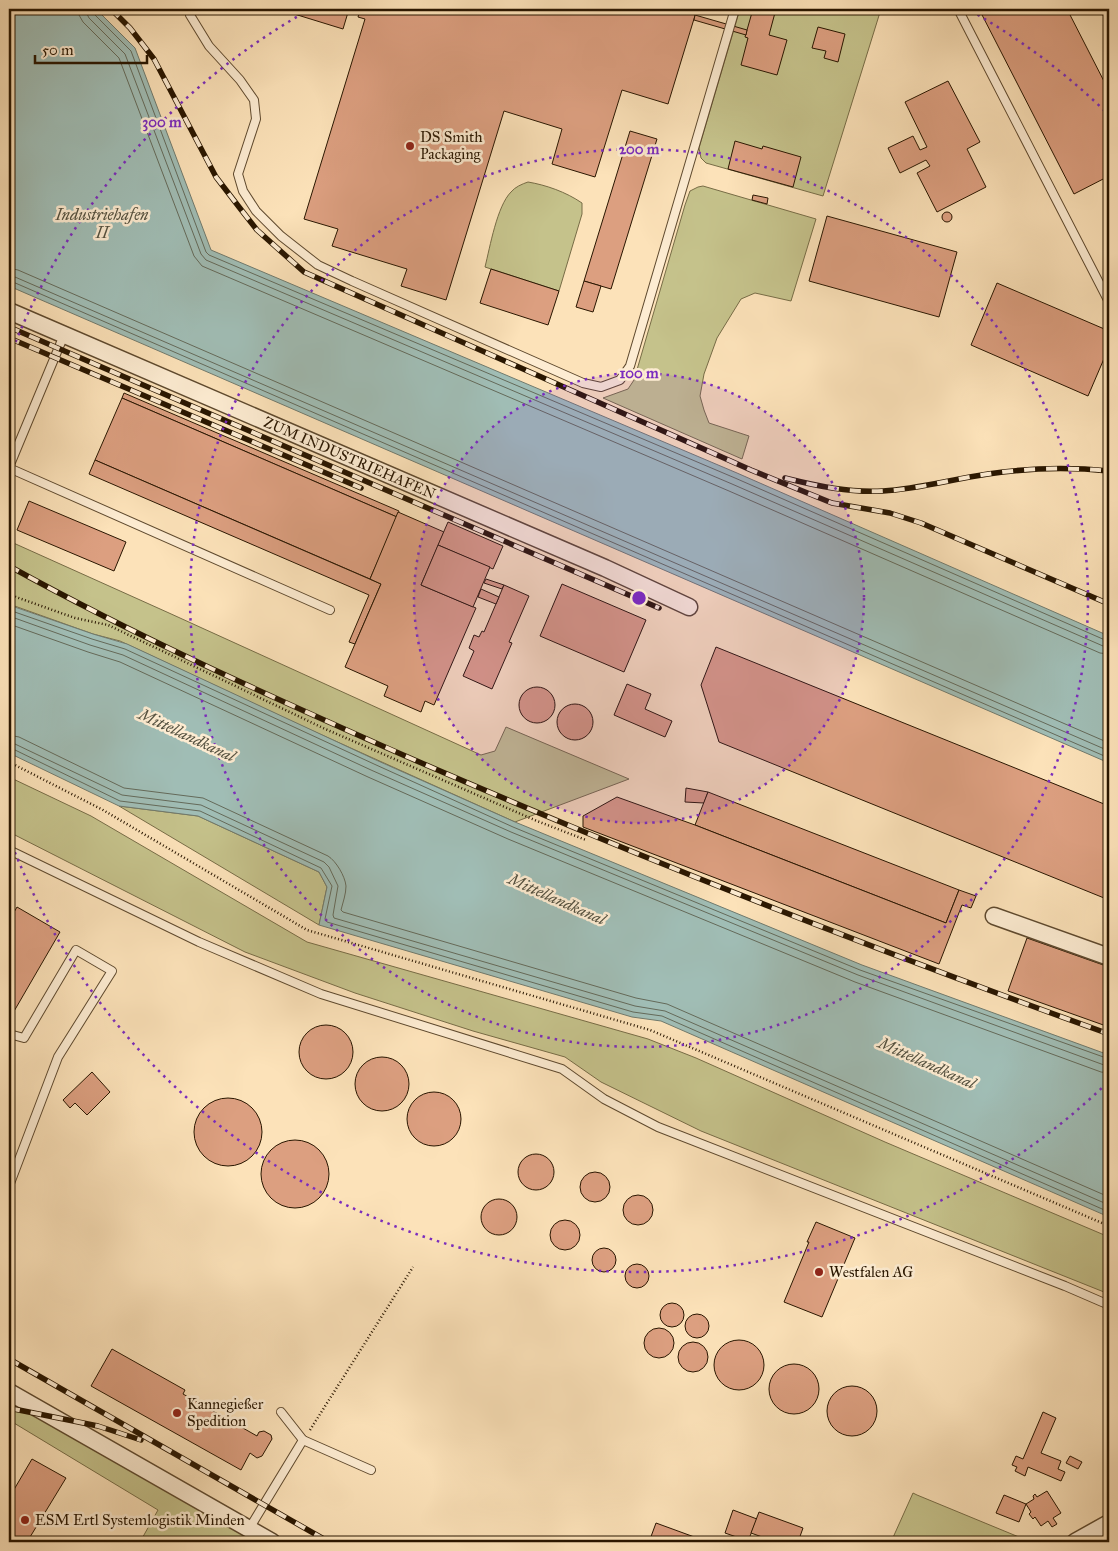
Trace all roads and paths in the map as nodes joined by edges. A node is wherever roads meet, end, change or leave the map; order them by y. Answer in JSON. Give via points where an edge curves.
{"nodes":[{"id":1,"x":189,"y":9,"type":"edge"},
{"id":2,"x":735,"y":9,"type":"edge"},
{"id":3,"x":958,"y":9,"type":"edge"},
{"id":4,"x":1109,"y":302,"type":"edge"},
{"id":5,"x":9,"y":311,"type":"edge"},
{"id":6,"x":64,"y":334,"type":"junction"},
{"id":7,"x":9,"y":467,"type":"edge"},
{"id":8,"x":9,"y":593,"type":"edge"},
{"id":9,"x":690,"y":607,"type":"dead end"},
{"id":10,"x":330,"y":610,"type":"dead end"},
{"id":11,"x":9,"y":762,"type":"edge"},
{"id":12,"x":586,"y":840,"type":"dead end"},
{"id":13,"x":9,"y":850,"type":"edge"},
{"id":14,"x":994,"y":916,"type":"dead end"},
{"id":15,"x":1109,"y":957,"type":"edge"},
{"id":16,"x":9,"y":1034,"type":"edge"},
{"id":17,"x":9,"y":1160,"type":"edge"},
{"id":18,"x":17,"y":1163,"type":"junction"},
{"id":19,"x":9,"y":1186,"type":"edge"},
{"id":20,"x":1109,"y":1226,"type":"edge"},
{"id":21,"x":413,"y":1266,"type":"dead end"},
{"id":22,"x":1109,"y":1306,"type":"edge"},
{"id":23,"x":9,"y":1392,"type":"edge"},
{"id":24,"x":281,"y":1412,"type":"dead end"},
{"id":25,"x":303,"y":1440,"type":"junction"},
{"id":26,"x":371,"y":1470,"type":"dead end"},
{"id":27,"x":1109,"y":1523,"type":"edge"},
{"id":28,"x":248,"y":1529,"type":"junction"},
{"id":29,"x":272,"y":1542,"type":"edge"},
{"id":30,"x":1075,"y":1542,"type":"edge"}],
"edges":[{"from":1,"to":2,"type":"lane","via":[[209,46],[254,100],[256,118],[238,174],[243,191],[256,211],[282,236],[318,265],[583,383],[601,387],[620,380],[630,366]]},
{"from":3,"to":4,"type":"lane"},
{"from":5,"to":6,"type":"street","name":"ZUM INDUSTRIEHAFEN"},
{"from":6,"to":7,"type":"lane"},
{"from":6,"to":9,"type":"street","name":"ZUM INDUSTRIEHAFEN"},
{"from":7,"to":10,"type":"lane"},
{"from":8,"to":12,"type":"path","via":[[75,618],[108,625],[323,728]]},
{"from":11,"to":20,"type":"path","via":[[103,810],[307,930],[650,1030]]},
{"from":13,"to":22,"type":"lane","via":[[199,942],[321,994],[562,1069],[604,1099],[658,1127]]},
{"from":14,"to":15,"type":"street"},
{"from":16,"to":18,"type":"lane","via":[[24,1038],[76,950],[112,971],[58,1057]]},
{"from":17,"to":18,"type":"lane"},
{"from":18,"to":19,"type":"lane"},
{"from":21,"to":25,"type":"path"},
{"from":23,"to":28,"type":"street"},
{"from":24,"to":25,"type":"lane"},
{"from":25,"to":26,"type":"lane"},
{"from":25,"to":28,"type":"lane"},
{"from":27,"to":30,"type":"street"},
{"from":28,"to":29,"type":"street"}]}
